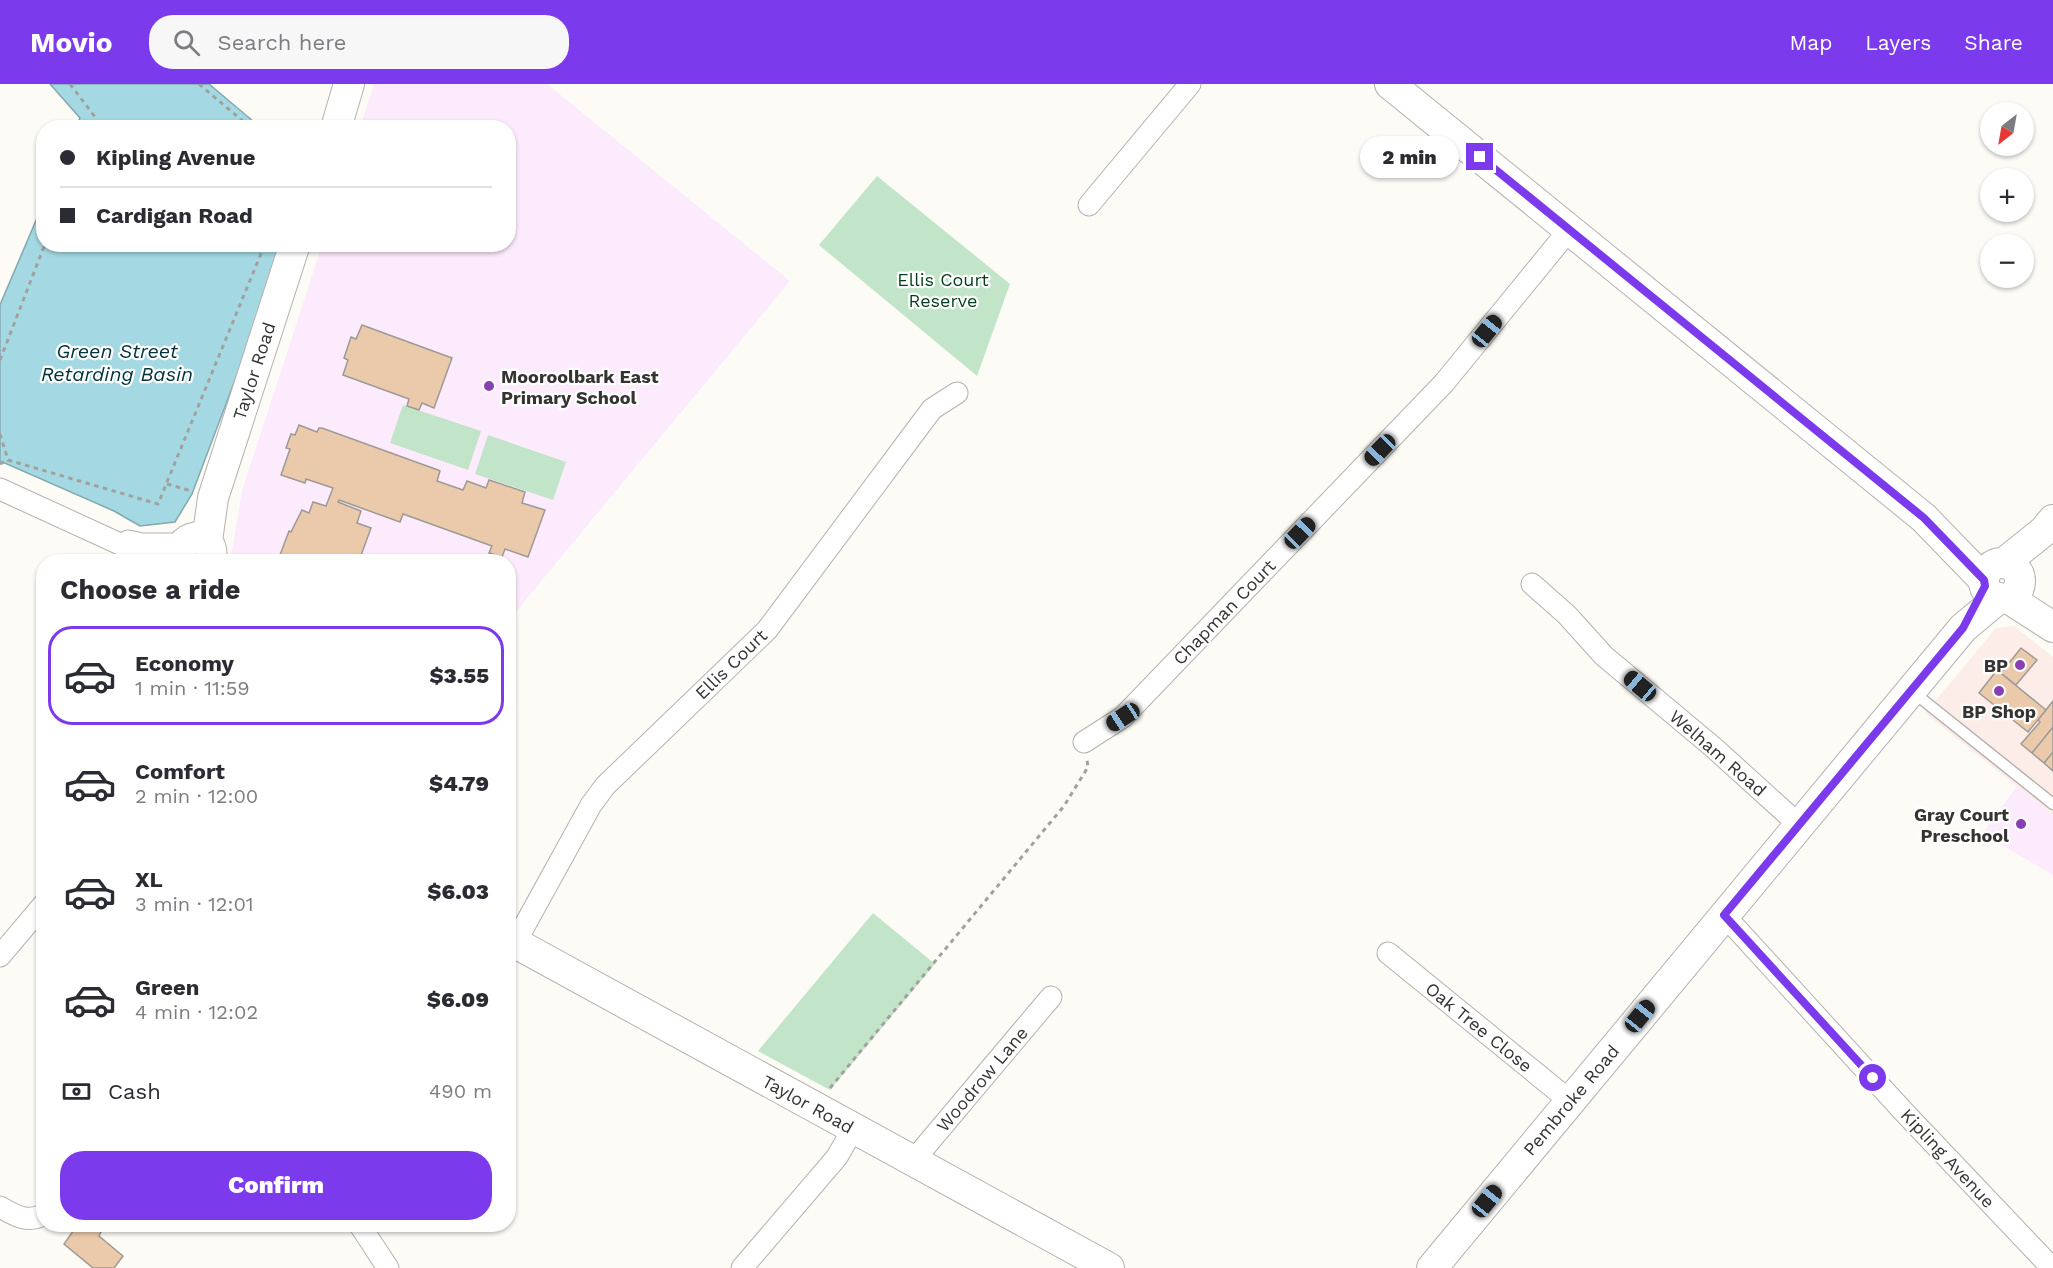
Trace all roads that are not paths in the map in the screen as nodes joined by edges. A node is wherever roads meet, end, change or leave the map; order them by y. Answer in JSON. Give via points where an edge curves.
{"nodes":[{"id":1,"x":350,"y":84,"type":"edge"},
{"id":2,"x":1190,"y":84,"type":"edge"},
{"id":3,"x":1390,"y":84,"type":"edge"},
{"id":4,"x":339,"y":120,"type":"edge"},
{"id":5,"x":1089,"y":205,"type":"dead end"},
{"id":6,"x":1569,"y":231,"type":"junction"},
{"id":7,"x":292,"y":252,"type":"edge"},
{"id":8,"x":957,"y":393,"type":"dead end"},
{"id":9,"x":0,"y":489,"type":"edge"},
{"id":10,"x":2048,"y":526,"type":"edge"},
{"id":11,"x":101,"y":535,"type":"junction"},
{"id":12,"x":198,"y":553,"type":"edge"},
{"id":13,"x":142,"y":554,"type":"edge"},
{"id":14,"x":2002,"y":582,"type":"junction"},
{"id":15,"x":1532,"y":584,"type":"dead end"},
{"id":16,"x":2053,"y":619,"type":"edge"},
{"id":17,"x":2053,"y":627,"type":"edge"},
{"id":18,"x":1911,"y":690,"type":"junction"},
{"id":19,"x":1084,"y":742,"type":"road end"},
{"id":20,"x":2053,"y":804,"type":"edge"},
{"id":21,"x":1798,"y":825,"type":"junction"},
{"id":22,"x":36,"y":913,"type":"edge"},
{"id":23,"x":1724,"y":915,"type":"junction"},
{"id":24,"x":516,"y":934,"type":"edge"},
{"id":25,"x":516,"y":943,"type":"edge"},
{"id":26,"x":1388,"y":953,"type":"dead end"},
{"id":27,"x":0,"y":956,"type":"edge"},
{"id":28,"x":1051,"y":997,"type":"dead end"},
{"id":29,"x":1570,"y":1101,"type":"junction"},
{"id":30,"x":853,"y":1129,"type":"junction"},
{"id":31,"x":913,"y":1161,"type":"junction"},
{"id":32,"x":0,"y":1207,"type":"edge"},
{"id":33,"x":36,"y":1216,"type":"edge"},
{"id":34,"x":364,"y":1232,"type":"edge"},
{"id":35,"x":388,"y":1268,"type":"edge"},
{"id":36,"x":742,"y":1268,"type":"edge"},
{"id":37,"x":1109,"y":1268,"type":"edge"},
{"id":38,"x":1432,"y":1268,"type":"edge"},
{"id":39,"x":2052,"y":1268,"type":"edge"}],
"edges":[{"from":1,"to":4,"type":"street"},
{"from":2,"to":5,"type":"street"},
{"from":3,"to":6,"type":"street"},
{"from":6,"to":14,"type":"street"},
{"from":6,"to":19,"type":"street","name":"Chapman Court","via":[[1436,392],[1123,717]]},
{"from":7,"to":12,"type":"street","name":"Taylor Road","via":[[204,495]]},
{"from":8,"to":24,"type":"street","name":"Ellis Court","via":[[932,409],[767,630],[605,786]]},
{"from":9,"to":11,"type":"street"},
{"from":10,"to":14,"type":"street","name":"Pembroke Road"},
{"from":11,"to":12,"type":"street"},
{"from":11,"to":13,"type":"street"},
{"from":14,"to":16,"type":"street"},
{"from":14,"to":17,"type":"street"},
{"from":14,"to":18,"type":"street","name":"Pembroke Road"},
{"from":15,"to":21,"type":"street","name":"Welham Road","via":[[1604,656]]},
{"from":18,"to":20,"type":"lane"},
{"from":18,"to":21,"type":"street","name":"Pembroke Road"},
{"from":21,"to":23,"type":"street","name":"Pembroke Road"},
{"from":22,"to":27,"type":"street"},
{"from":23,"to":29,"type":"street","name":"Pembroke Road"},
{"from":23,"to":39,"type":"street","name":"Kipling Avenue"},
{"from":25,"to":30,"type":"street","name":"Taylor Road"},
{"from":26,"to":29,"type":"street","name":"Oak Tree Close"},
{"from":28,"to":31,"type":"street","name":"Woodrow Lane"},
{"from":29,"to":38,"type":"street","name":"Pembroke Road"},
{"from":30,"to":31,"type":"street","name":"Taylor Road"},
{"from":30,"to":36,"type":"street","via":[[837,1156]]},
{"from":31,"to":37,"type":"street","name":"Taylor Road"},
{"from":32,"to":33,"type":"street","via":[[16,1216]]},
{"from":34,"to":35,"type":"street"}]}
